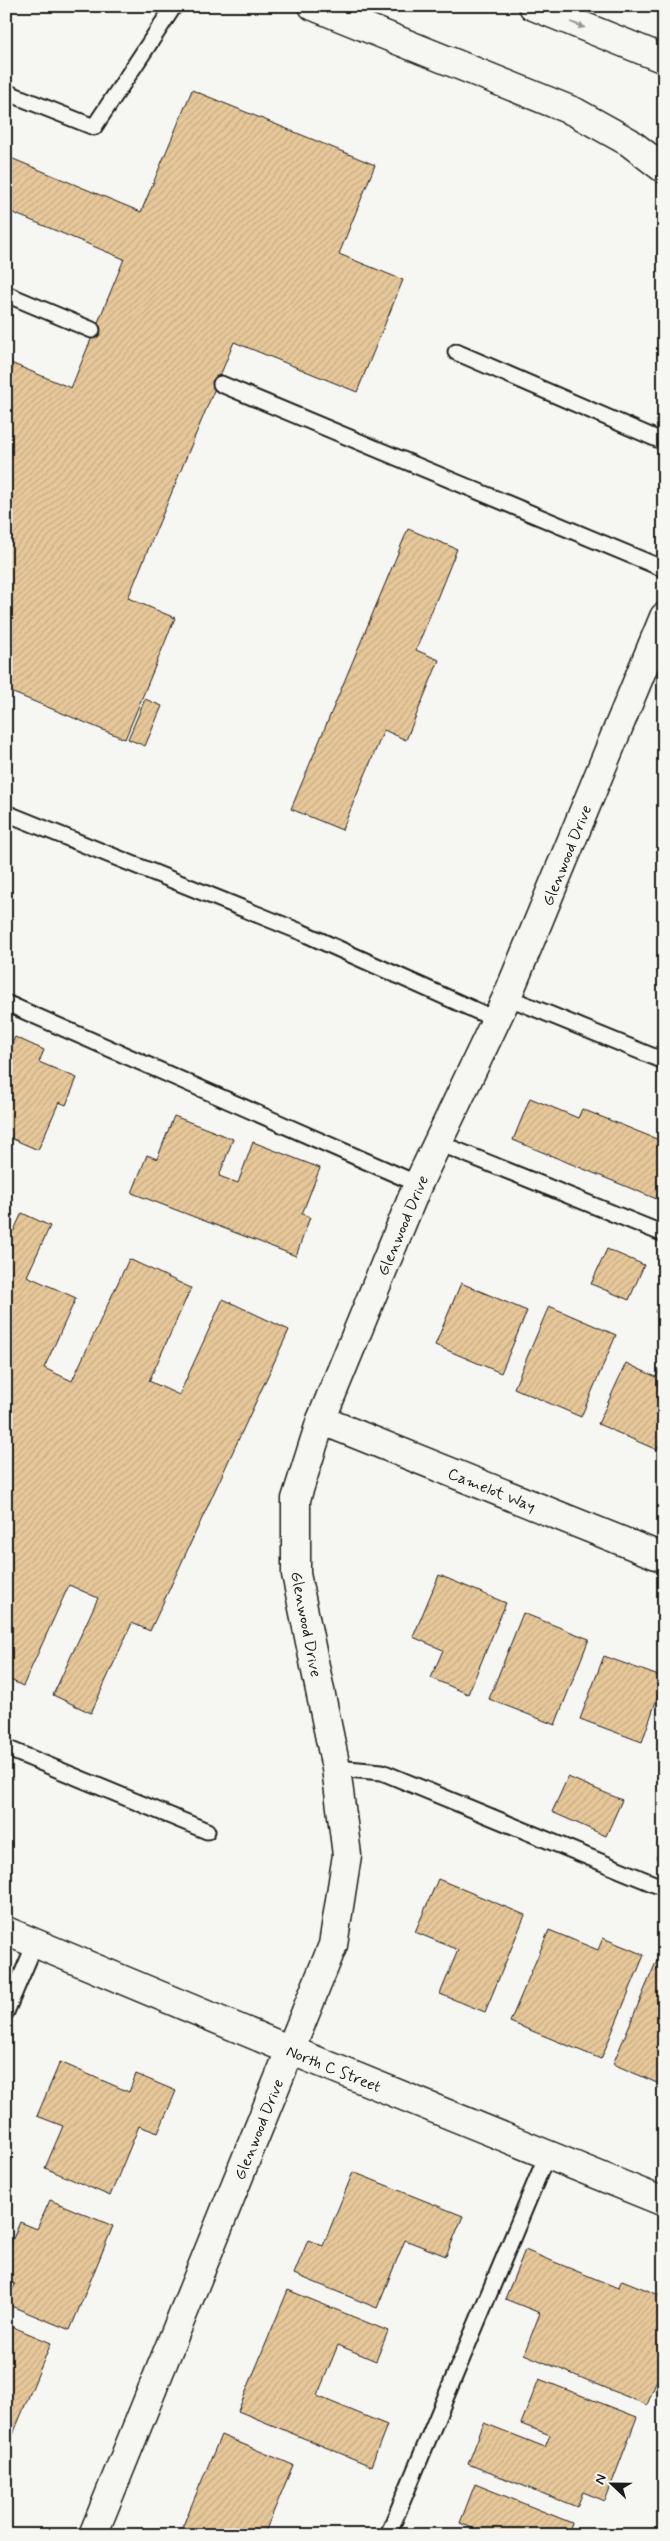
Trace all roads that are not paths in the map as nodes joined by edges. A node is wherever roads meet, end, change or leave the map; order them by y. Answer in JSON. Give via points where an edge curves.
{"nodes":[{"id":1,"x":174,"y":6,"type":"edge"},
{"id":2,"x":313,"y":6,"type":"edge"},
{"id":3,"x":533,"y":6,"type":"edge"},
{"id":4,"x":664,"y":59,"type":"edge"},
{"id":5,"x":6,"y":92,"type":"edge"},
{"id":6,"x":664,"y":170,"type":"edge"},
{"id":7,"x":6,"y":294,"type":"edge"},
{"id":8,"x":92,"y":330,"type":"dead end"},
{"id":9,"x":456,"y":352,"type":"dead end"},
{"id":10,"x":221,"y":384,"type":"dead end"},
{"id":11,"x":664,"y":442,"type":"edge"},
{"id":12,"x":664,"y":569,"type":"edge"},
{"id":13,"x":664,"y":617,"type":"edge"},
{"id":14,"x":6,"y":813,"type":"edge"},
{"id":15,"x":6,"y":1003,"type":"edge"},
{"id":16,"x":502,"y":1009,"type":"junction"},
{"id":17,"x":664,"y":1061,"type":"edge"},
{"id":18,"x":440,"y":1143,"type":"junction"},
{"id":19,"x":418,"y":1184,"type":"junction"},
{"id":20,"x":664,"y":1234,"type":"edge"},
{"id":21,"x":321,"y":1420,"type":"junction"},
{"id":22,"x":664,"y":1558,"type":"edge"},
{"id":23,"x":6,"y":1748,"type":"edge"},
{"id":24,"x":336,"y":1768,"type":"junction"},
{"id":25,"x":207,"y":1831,"type":"dead end"},
{"id":26,"x":664,"y":1888,"type":"edge"},
{"id":27,"x":6,"y":1931,"type":"edge"},
{"id":28,"x":35,"y":1944,"type":"junction"},
{"id":29,"x":6,"y":2012,"type":"edge"},
{"id":30,"x":290,"y":2050,"type":"junction"},
{"id":31,"x":546,"y":2156,"type":"junction"},
{"id":32,"x":664,"y":2202,"type":"edge"},
{"id":33,"x":93,"y":2535,"type":"edge"},
{"id":34,"x":388,"y":2535,"type":"edge"}],
"edges":[{"from":1,"to":5,"type":"lane","via":[[94,127]]},
{"from":2,"to":6,"type":"street","via":[[575,112],[629,142]]},
{"from":3,"to":4,"type":"street","one_way":true},
{"from":7,"to":8,"type":"lane"},
{"from":9,"to":11,"type":"lane"},
{"from":10,"to":12,"type":"lane"},
{"from":13,"to":16,"type":"street","name":"Glenwood Drive"},
{"from":14,"to":16,"type":"lane"},
{"from":15,"to":19,"type":"lane"},
{"from":16,"to":17,"type":"lane"},
{"from":16,"to":18,"type":"street","name":"Glenwood Drive"},
{"from":18,"to":19,"type":"street","name":"Glenwood Drive"},
{"from":18,"to":20,"type":"lane"},
{"from":19,"to":21,"type":"street","name":"Glenwood Drive"},
{"from":21,"to":22,"type":"street","name":"Camelot Way"},
{"from":21,"to":24,"type":"street","name":"Glenwood Drive","via":[[296,1499],[296,1574]]},
{"from":23,"to":25,"type":"lane"},
{"from":24,"to":26,"type":"lane","via":[[382,1772]]},
{"from":24,"to":30,"type":"street","name":"Glenwood Drive","via":[[347,1854],[335,1936]]},
{"from":27,"to":28,"type":"street","name":"North C Street"},
{"from":28,"to":29,"type":"lane"},
{"from":28,"to":30,"type":"street","name":"North C Street"},
{"from":30,"to":31,"type":"street","name":"North C Street"},
{"from":30,"to":33,"type":"street","name":"Glenwood Drive"},
{"from":31,"to":32,"type":"street","name":"North C Street"},
{"from":31,"to":34,"type":"lane"}]}
